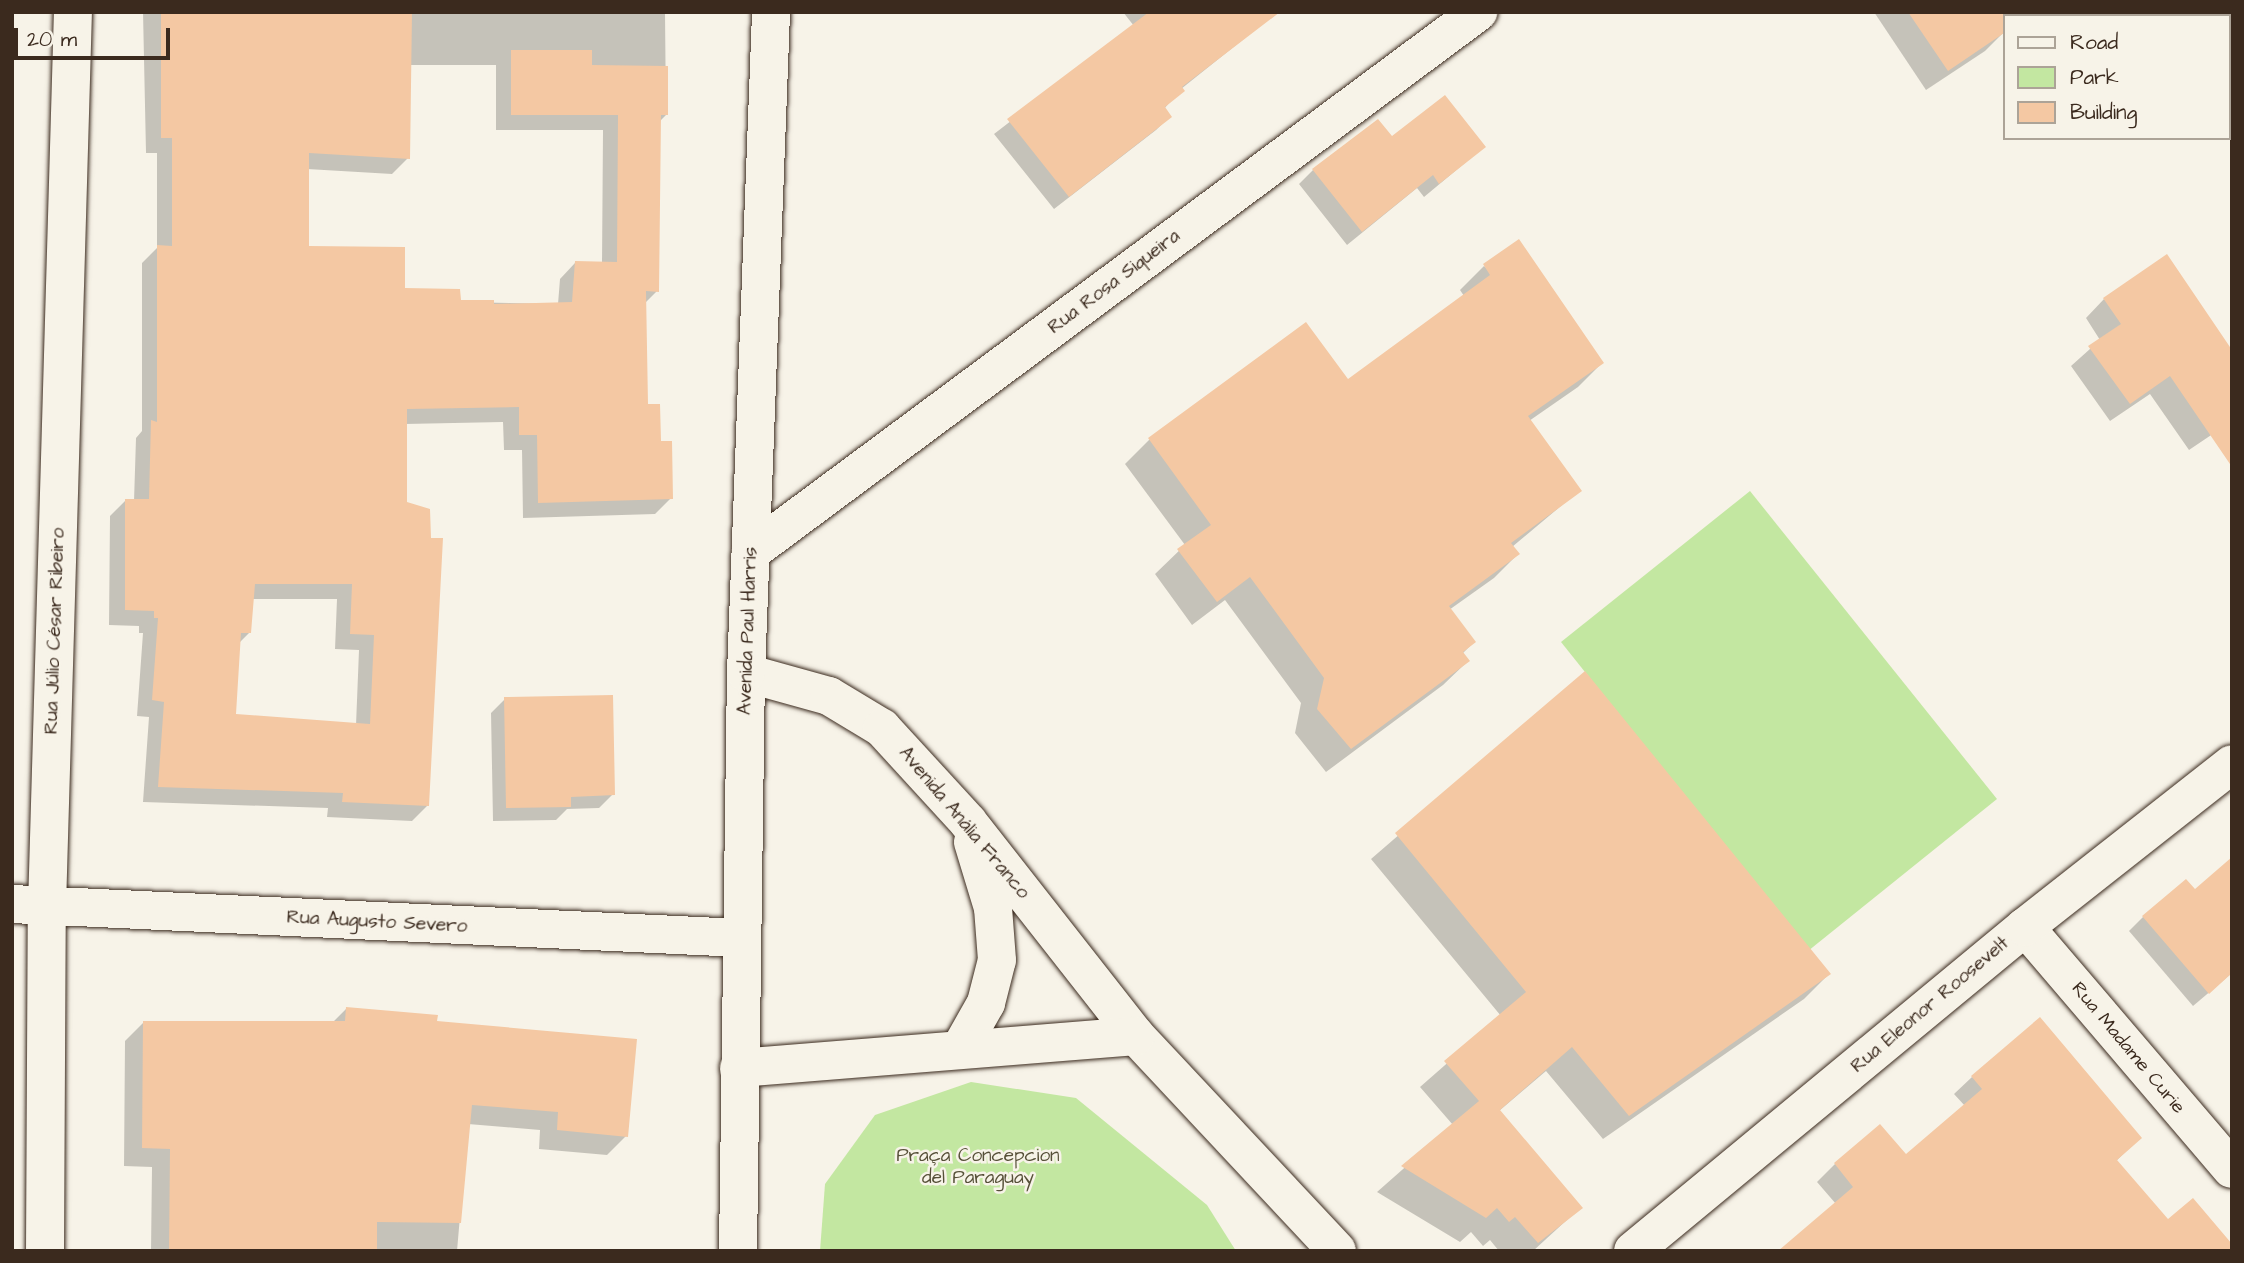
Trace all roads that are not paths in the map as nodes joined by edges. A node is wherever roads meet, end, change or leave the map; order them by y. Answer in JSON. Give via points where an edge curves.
{"nodes":[{"id":1,"x":73,"y":12,"type":"edge"},
{"id":2,"x":771,"y":12,"type":"edge"},
{"id":3,"x":1478,"y":12,"type":"edge"},
{"id":4,"x":751,"y":552,"type":"junction"},
{"id":5,"x":746,"y":673,"type":"junction"},
{"id":6,"x":2232,"y":764,"type":"edge"},
{"id":7,"x":968,"y":822,"type":"junction"},
{"id":8,"x":29,"y":906,"type":"edge"},
{"id":9,"x":2025,"y":927,"type":"junction"},
{"id":10,"x":741,"y":938,"type":"junction"},
{"id":11,"x":1136,"y":1036,"type":"junction"},
{"id":12,"x":960,"y":1049,"type":"junction"},
{"id":13,"x":739,"y":1068,"type":"junction"},
{"id":14,"x":2232,"y":1170,"type":"edge"},
{"id":15,"x":1331,"y":1248,"type":"edge"},
{"id":16,"x":45,"y":1251,"type":"edge"},
{"id":17,"x":738,"y":1251,"type":"edge"},
{"id":18,"x":1633,"y":1251,"type":"edge"}],
"edges":[{"from":1,"to":8,"type":"street","name":"Rua Júlio César Ribeiro"},
{"from":2,"to":4,"type":"street","name":"Avenida Paul Harris"},
{"from":3,"to":4,"type":"street","name":"Rua Rosa Siqueira"},
{"from":4,"to":5,"type":"street","name":"Avenida Paul Harris"},
{"from":5,"to":7,"type":"street","name":"Avenida Anália Franco","via":[[829,696],[882,728]]},
{"from":5,"to":10,"type":"street","name":"Avenida Paul Harris"},
{"from":6,"to":9,"type":"street","name":"Rua Eleonor Roosevelt"},
{"from":7,"to":11,"type":"street","name":"Avenida Anália Franco"},
{"from":7,"to":12,"type":"street","via":[[993,908],[997,960],[986,1003]]},
{"from":8,"to":10,"type":"street","name":"Rua Augusto Severo"},
{"from":8,"to":16,"type":"street","name":"Rua Júlio César Ribeiro"},
{"from":9,"to":14,"type":"street","name":"Rua Madame Curie"},
{"from":9,"to":18,"type":"street","name":"Rua Eleonor Roosevelt"},
{"from":10,"to":13,"type":"street","name":"Avenida Paul Harris"},
{"from":11,"to":12,"type":"street"},
{"from":11,"to":15,"type":"street","name":"Avenida Anália Franco"},
{"from":12,"to":13,"type":"street"},
{"from":13,"to":17,"type":"street","name":"Avenida Paul Harris"}]}
